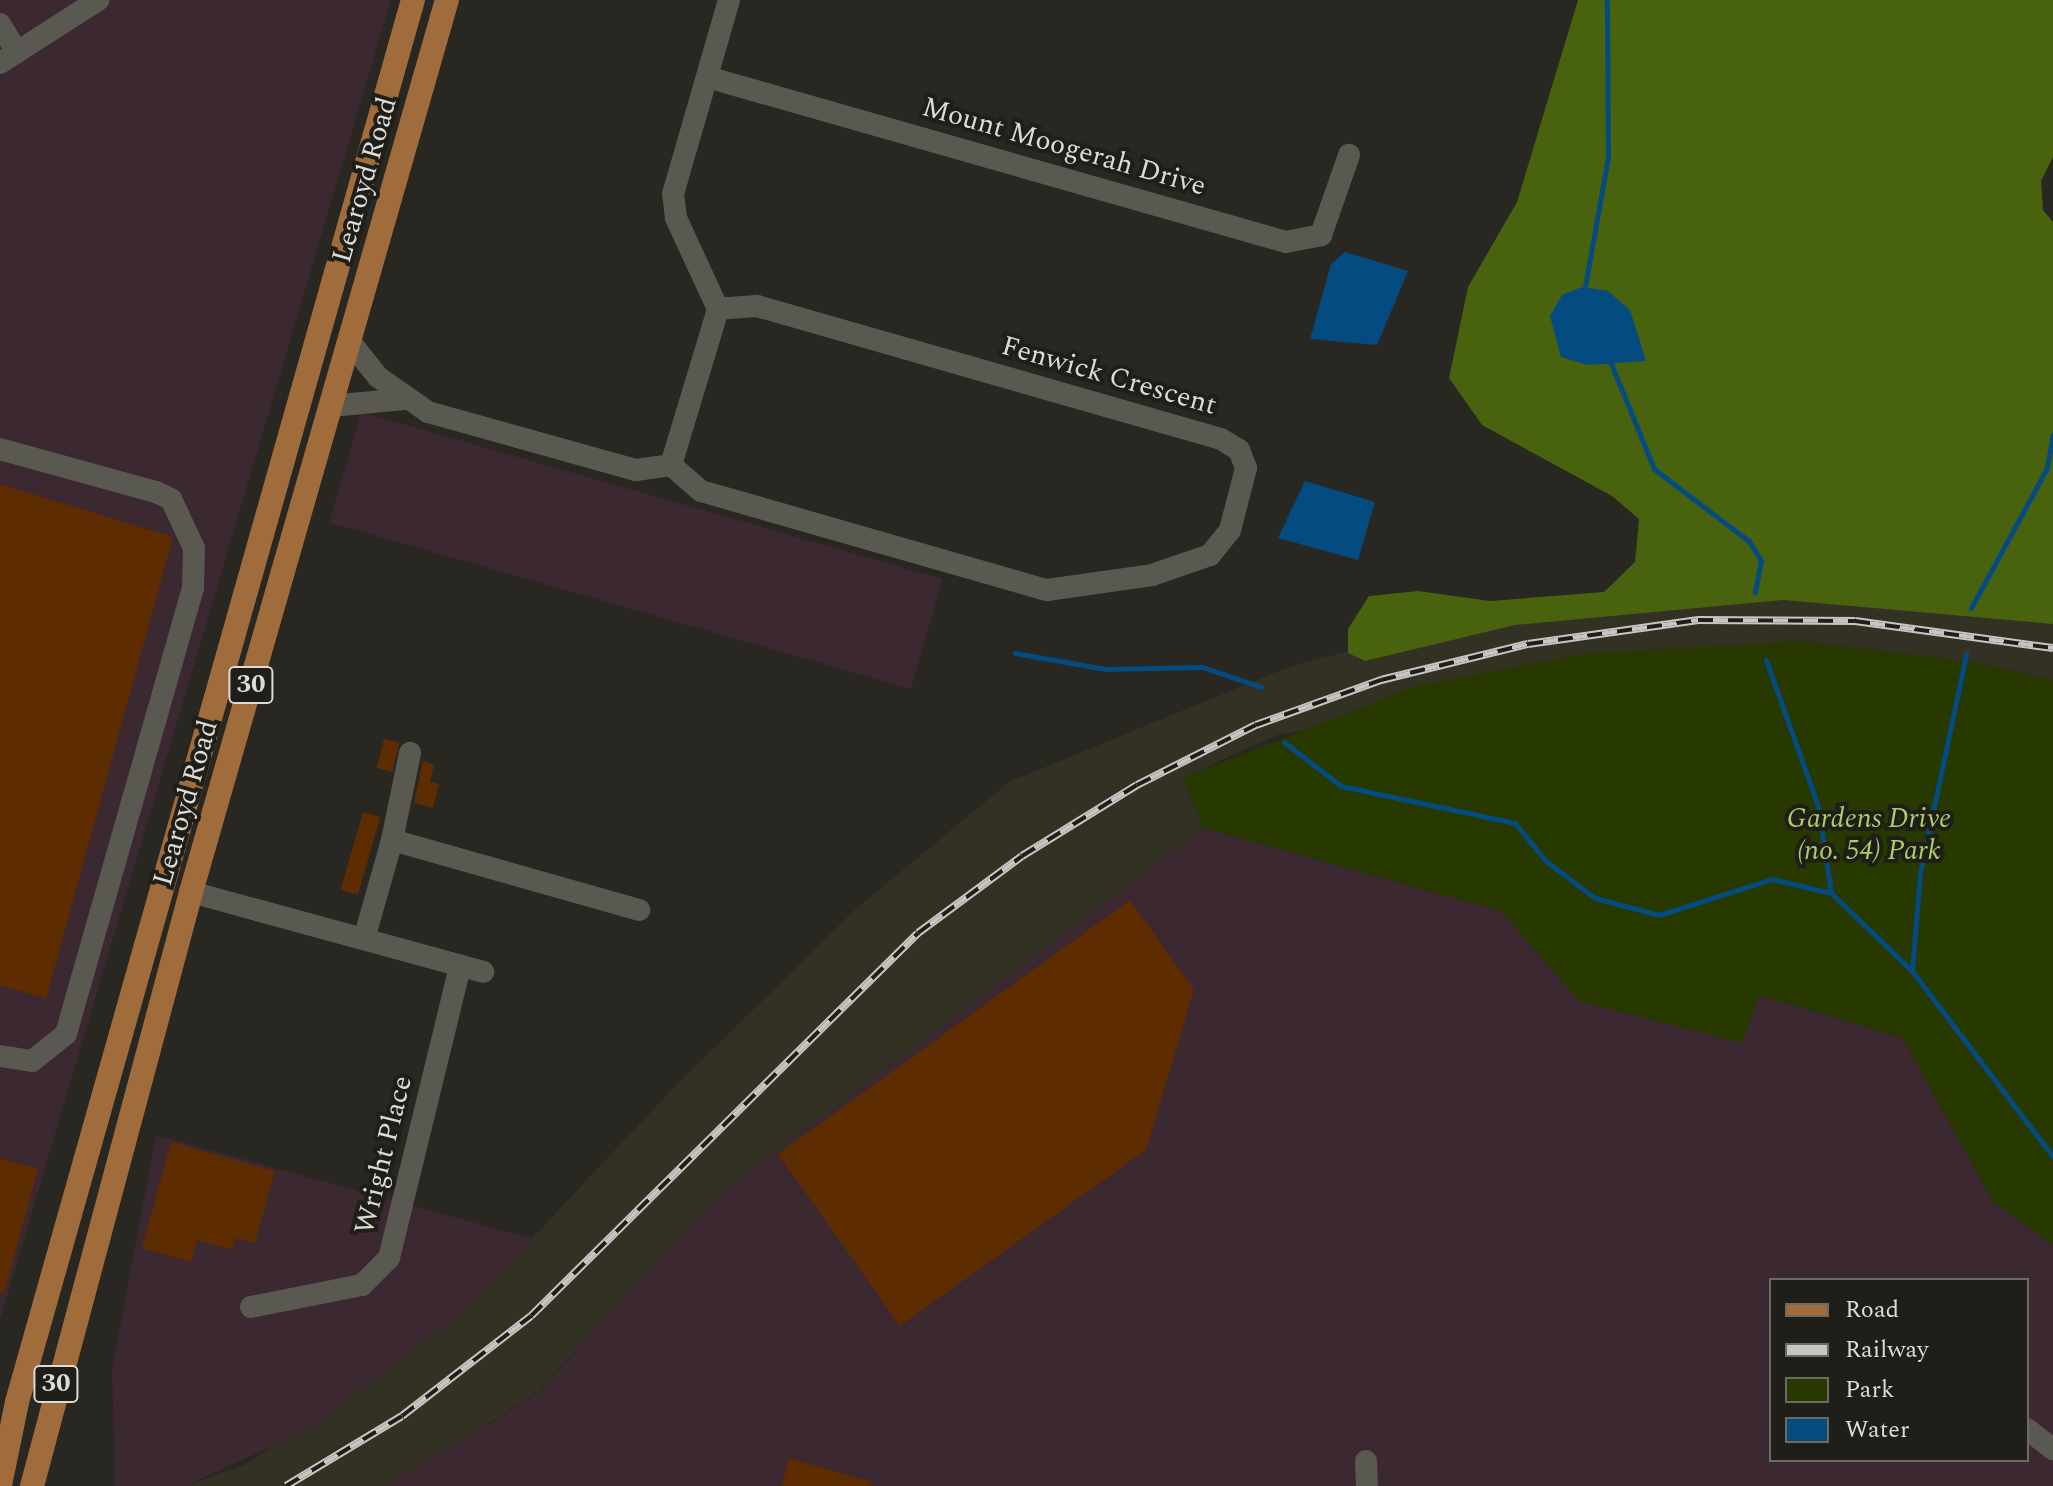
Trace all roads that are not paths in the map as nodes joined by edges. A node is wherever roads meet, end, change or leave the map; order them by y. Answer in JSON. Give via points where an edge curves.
{"nodes":[{"id":1,"x":98,"y":0,"type":"edge"},
{"id":2,"x":413,"y":0,"type":"edge"},
{"id":3,"x":447,"y":0,"type":"edge"},
{"id":4,"x":729,"y":0,"type":"edge"},
{"id":5,"x":0,"y":24,"type":"edge"},
{"id":6,"x":8,"y":58,"type":"edge"},
{"id":7,"x":707,"y":77,"type":"junction"},
{"id":8,"x":1349,"y":155,"type":"dead end"},
{"id":9,"x":718,"y":309,"type":"junction"},
{"id":10,"x":350,"y":342,"type":"junction"},
{"id":11,"x":404,"y":399,"type":"junction"},
{"id":12,"x":331,"y":406,"type":"junction"},
{"id":13,"x":0,"y":449,"type":"edge"},
{"id":14,"x":671,"y":465,"type":"junction"},
{"id":15,"x":410,"y":753,"type":"dead end"},
{"id":16,"x":392,"y":840,"type":"junction"},
{"id":17,"x":191,"y":892,"type":"junction"},
{"id":18,"x":639,"y":910,"type":"dead end"},
{"id":19,"x":364,"y":939,"type":"junction"},
{"id":20,"x":460,"y":966,"type":"junction"},
{"id":21,"x":483,"y":972,"type":"dead end"},
{"id":22,"x":0,"y":1056,"type":"edge"},
{"id":23,"x":251,"y":1307,"type":"dead end"},
{"id":24,"x":2029,"y":1431,"type":"edge"},
{"id":25,"x":2053,"y":1449,"type":"edge"},
{"id":26,"x":1366,"y":1461,"type":"dead end"},
{"id":27,"x":0,"y":1485,"type":"edge"},
{"id":28,"x":32,"y":1486,"type":"edge"},
{"id":29,"x":1367,"y":1486,"type":"edge"}],
"edges":[{"from":1,"to":6,"type":"street"},
{"from":2,"to":27,"type":"main road","name":"Learoyd Road","number":"30","via":[[17,1402]]},
{"from":3,"to":10,"type":"main road","name":"Learoyd Road","number":"30"},
{"from":4,"to":7,"type":"street"},
{"from":5,"to":6,"type":"street"},
{"from":7,"to":8,"type":"street","name":"Mount Moogerah Drive","via":[[1286,242],[1321,235]]},
{"from":7,"to":9,"type":"street","via":[[672,204]]},
{"from":9,"to":14,"type":"street"},
{"from":9,"to":14,"type":"street","name":"Fenwick Crescent","via":[[757,306],[1221,439],[1244,458],[1238,504],[1226,539],[1210,555],[1142,578],[1047,590],[701,491]]},
{"from":10,"to":11,"type":"street"},
{"from":10,"to":12,"type":"main road","name":"Learoyd Road","number":"30"},
{"from":11,"to":12,"type":"street"},
{"from":11,"to":14,"type":"street","via":[[636,470]]},
{"from":12,"to":17,"type":"main road","name":"Learoyd Road","number":"30"},
{"from":13,"to":22,"type":"street","via":[[171,499],[194,548],[193,588],[66,1034],[32,1061]]},
{"from":15,"to":16,"type":"street"},
{"from":16,"to":18,"type":"street"},
{"from":16,"to":19,"type":"street"},
{"from":17,"to":19,"type":"street"},
{"from":17,"to":28,"type":"main road","name":"Learoyd Road","number":"30"},
{"from":19,"to":20,"type":"street"},
{"from":20,"to":21,"type":"street"},
{"from":20,"to":23,"type":"street","name":"Wright Place","via":[[389,1258],[362,1285]]},
{"from":24,"to":25,"type":"street"},
{"from":26,"to":29,"type":"street"}]}
